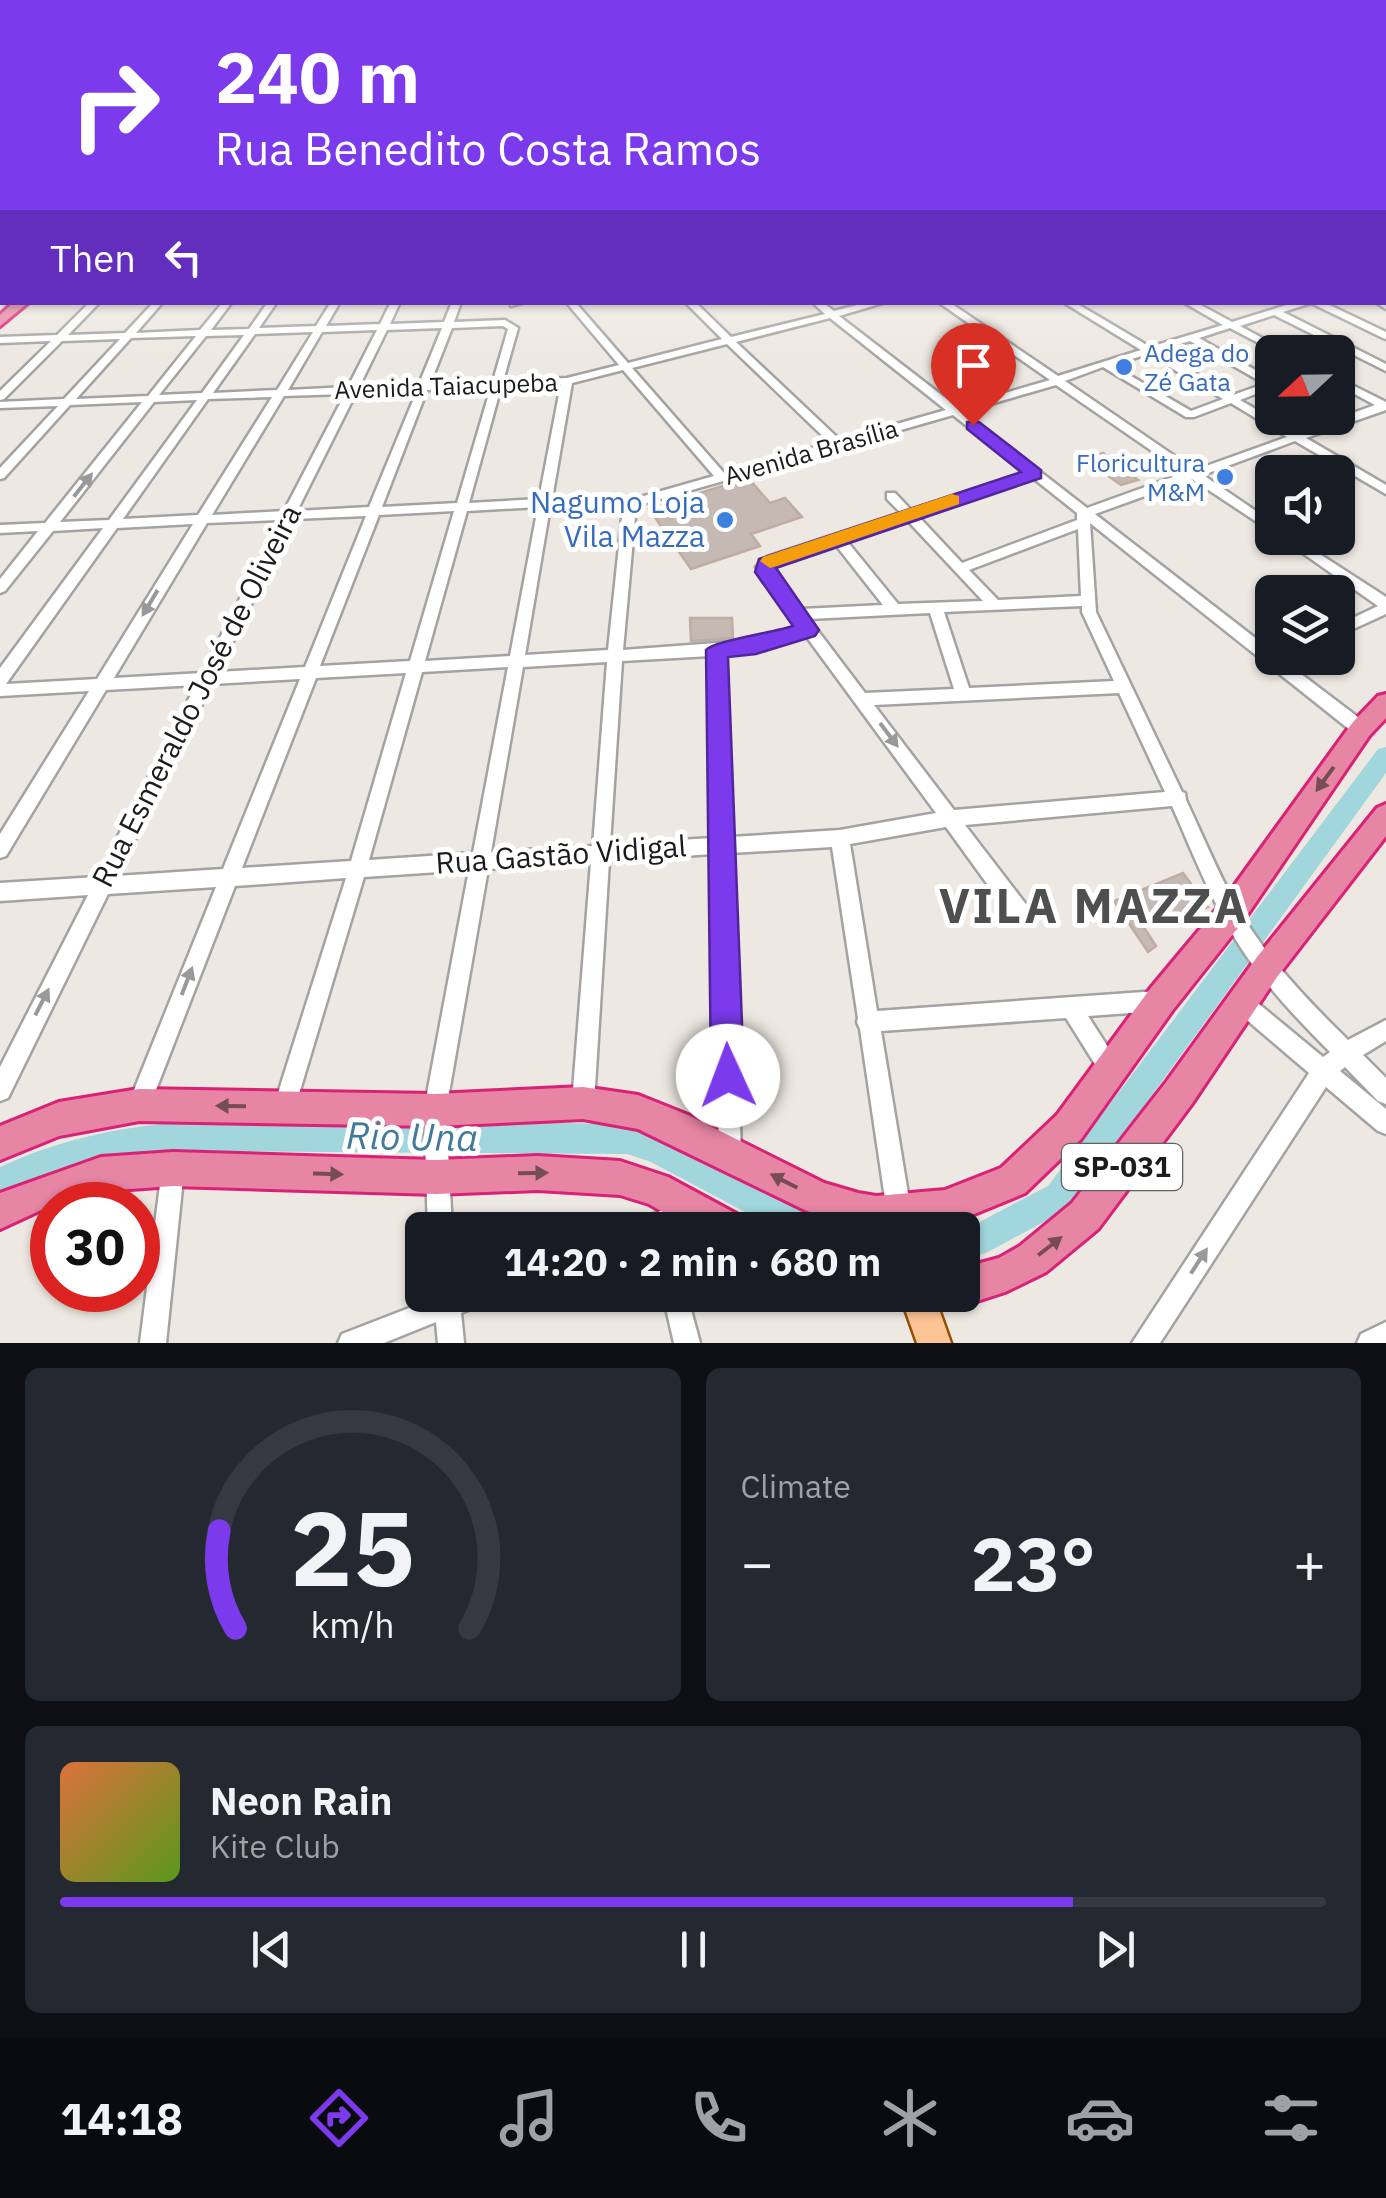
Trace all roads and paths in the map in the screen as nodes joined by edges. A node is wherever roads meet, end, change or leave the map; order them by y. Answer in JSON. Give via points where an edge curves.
{"nodes":[{"id":1,"x":93,"y":305,"type":"edge"},
{"id":2,"x":155,"y":305,"type":"edge"},
{"id":3,"x":226,"y":305,"type":"edge"},
{"id":4,"x":271,"y":305,"type":"edge"},
{"id":5,"x":334,"y":305,"type":"edge"},
{"id":6,"x":395,"y":305,"type":"edge"},
{"id":7,"x":457,"y":305,"type":"edge"},
{"id":8,"x":573,"y":305,"type":"edge"},
{"id":9,"x":691,"y":305,"type":"edge"},
{"id":10,"x":820,"y":305,"type":"edge"},
{"id":11,"x":870,"y":305,"type":"edge"},
{"id":12,"x":946,"y":305,"type":"edge"},
{"id":13,"x":1072,"y":305,"type":"edge"},
{"id":14,"x":1193,"y":305,"type":"edge"},
{"id":15,"x":1297,"y":305,"type":"edge"},
{"id":16,"x":1321,"y":305,"type":"edge"},
{"id":17,"x":1276,"y":312,"type":"junction"},
{"id":18,"x":832,"y":315,"type":"junction"},
{"id":19,"x":448,"y":325,"type":"junction"},
{"id":20,"x":1232,"y":325,"type":"junction"},
{"id":21,"x":384,"y":327,"type":"junction"},
{"id":22,"x":319,"y":329,"type":"junction"},
{"id":23,"x":252,"y":332,"type":"junction"},
{"id":24,"x":203,"y":334,"type":"junction"},
{"id":25,"x":128,"y":336,"type":"junction"},
{"id":26,"x":1386,"y":336,"type":"edge"},
{"id":27,"x":1191,"y":337,"type":"junction"},
{"id":28,"x":1255,"y":337,"type":"edge"},
{"id":29,"x":60,"y":338,"type":"junction"},
{"id":30,"x":0,"y":340,"type":"edge"},
{"id":31,"x":727,"y":340,"type":"junction"},
{"id":32,"x":1149,"y":350,"type":"junction"},
{"id":33,"x":1104,"y":364,"type":"junction"},
{"id":34,"x":625,"y":366,"type":"junction"},
{"id":35,"x":1386,"y":368,"type":"edge"},
{"id":36,"x":1059,"y":380,"type":"junction"},
{"id":37,"x":566,"y":381,"type":"junction"},
{"id":38,"x":496,"y":384,"type":"junction"},
{"id":39,"x":424,"y":387,"type":"junction"},
{"id":40,"x":353,"y":390,"type":"junction"},
{"id":41,"x":1355,"y":390,"type":"edge"},
{"id":42,"x":279,"y":392,"type":"junction"},
{"id":43,"x":206,"y":395,"type":"junction"},
{"id":44,"x":0,"y":396,"type":"edge"},
{"id":45,"x":152,"y":398,"type":"junction"},
{"id":46,"x":1234,"y":400,"type":"junction"},
{"id":47,"x":68,"y":402,"type":"junction"},
{"id":48,"x":0,"y":405,"type":"edge"},
{"id":49,"x":1385,"y":406,"type":"edge"},
{"id":50,"x":954,"y":410,"type":"junction"},
{"id":51,"x":1294,"y":436,"type":"junction"},
{"id":52,"x":838,"y":444,"type":"junction"},
{"id":53,"x":1034,"y":474,"type":"junction"},
{"id":54,"x":0,"y":475,"type":"edge"},
{"id":55,"x":1195,"y":476,"type":"junction"},
{"id":56,"x":722,"y":478,"type":"junction"},
{"id":57,"x":1386,"y":490,"type":"edge"},
{"id":58,"x":890,"y":496,"type":"dead end"},
{"id":59,"x":544,"y":503,"type":"junction"},
{"id":60,"x":630,"y":504,"type":"junction"},
{"id":61,"x":460,"y":507,"type":"junction"},
{"id":62,"x":373,"y":512,"type":"junction"},
{"id":63,"x":910,"y":514,"type":"junction"},
{"id":64,"x":287,"y":515,"type":"junction"},
{"id":65,"x":1255,"y":517,"type":"edge"},
{"id":66,"x":1084,"y":518,"type":"junction"},
{"id":67,"x":200,"y":520,"type":"junction"},
{"id":68,"x":116,"y":524,"type":"junction"},
{"id":69,"x":51,"y":526,"type":"junction"},
{"id":70,"x":0,"y":529,"type":"edge"},
{"id":71,"x":837,"y":538,"type":"junction"},
{"id":72,"x":1312,"y":555,"type":"edge"},
{"id":73,"x":961,"y":568,"type":"junction"},
{"id":74,"x":0,"y":588,"type":"edge"},
{"id":75,"x":1086,"y":601,"type":"junction"},
{"id":76,"x":994,"y":604,"type":"junction"},
{"id":77,"x":1386,"y":606,"type":"edge"},
{"id":78,"x":936,"y":607,"type":"junction"},
{"id":79,"x":893,"y":608,"type":"junction"},
{"id":80,"x":796,"y":614,"type":"junction"},
{"id":81,"x":1355,"y":622,"type":"edge"},
{"id":82,"x":808,"y":630,"type":"junction"},
{"id":83,"x":1255,"y":644,"type":"edge"},
{"id":84,"x":717,"y":650,"type":"junction"},
{"id":85,"x":615,"y":656,"type":"junction"},
{"id":86,"x":514,"y":661,"type":"junction"},
{"id":87,"x":413,"y":667,"type":"junction"},
{"id":88,"x":310,"y":673,"type":"junction"},
{"id":89,"x":1295,"y":675,"type":"edge"},
{"id":90,"x":206,"y":678,"type":"junction"},
{"id":91,"x":0,"y":680,"type":"edge"},
{"id":92,"x":101,"y":684,"type":"junction"},
{"id":93,"x":1123,"y":687,"type":"junction"},
{"id":94,"x":0,"y":690,"type":"edge"},
{"id":95,"x":964,"y":694,"type":"junction"},
{"id":96,"x":862,"y":699,"type":"junction"},
{"id":97,"x":1386,"y":704,"type":"edge"},
{"id":98,"x":1361,"y":729,"type":"junction"},
{"id":99,"x":1179,"y":798,"type":"junction"},
{"id":100,"x":1386,"y":816,"type":"edge"},
{"id":101,"x":951,"y":818,"type":"junction"},
{"id":102,"x":840,"y":838,"type":"junction"},
{"id":103,"x":721,"y":844,"type":"junction"},
{"id":104,"x":0,"y":850,"type":"edge"},
{"id":105,"x":601,"y":853,"type":"junction"},
{"id":106,"x":480,"y":861,"type":"junction"},
{"id":107,"x":358,"y":868,"type":"junction"},
{"id":108,"x":228,"y":876,"type":"junction"},
{"id":109,"x":101,"y":886,"type":"junction"},
{"id":110,"x":0,"y":892,"type":"edge"},
{"id":111,"x":1022,"y":914,"type":"dead end"},
{"id":112,"x":1234,"y":918,"type":"junction"},
{"id":113,"x":1264,"y":964,"type":"junction"},
{"id":114,"x":1161,"y":1000,"type":"junction"},
{"id":115,"x":1241,"y":1002,"type":"junction"},
{"id":116,"x":1071,"y":1008,"type":"junction"},
{"id":117,"x":868,"y":1022,"type":"junction"},
{"id":118,"x":1386,"y":1030,"type":"edge"},
{"id":119,"x":1344,"y":1053,"type":"junction"},
{"id":120,"x":1111,"y":1069,"type":"junction"},
{"id":121,"x":1324,"y":1070,"type":"junction"},
{"id":122,"x":0,"y":1090,"type":"edge"},
{"id":123,"x":1386,"y":1093,"type":"edge"},
{"id":124,"x":583,"y":1103,"type":"junction"},
{"id":125,"x":139,"y":1105,"type":"junction"},
{"id":126,"x":285,"y":1106,"type":"junction"},
{"id":127,"x":435,"y":1113,"type":"junction"},
{"id":128,"x":1386,"y":1124,"type":"edge"},
{"id":129,"x":0,"y":1143,"type":"edge"},
{"id":130,"x":730,"y":1153,"type":"junction"},
{"id":131,"x":173,"y":1169,"type":"junction"},
{"id":132,"x":436,"y":1175,"type":"junction"},
{"id":133,"x":692,"y":1210,"type":"junction"},
{"id":134,"x":0,"y":1212,"type":"edge"},
{"id":135,"x":439,"y":1212,"type":"edge"},
{"id":136,"x":688,"y":1212,"type":"edge"},
{"id":137,"x":696,"y":1212,"type":"edge"},
{"id":138,"x":858,"y":1212,"type":"edge"},
{"id":139,"x":899,"y":1212,"type":"joint"},
{"id":140,"x":980,"y":1282,"type":"edge"},
{"id":141,"x":420,"y":1312,"type":"edge"},
{"id":142,"x":448,"y":1312,"type":"edge"},
{"id":143,"x":679,"y":1312,"type":"edge"},
{"id":144,"x":923,"y":1312,"type":"edge"},
{"id":145,"x":1386,"y":1335,"type":"edge"},
{"id":146,"x":152,"y":1343,"type":"edge"},
{"id":147,"x":352,"y":1343,"type":"edge"},
{"id":148,"x":451,"y":1343,"type":"edge"},
{"id":149,"x":687,"y":1343,"type":"edge"},
{"id":150,"x":934,"y":1343,"type":"edge"},
{"id":151,"x":1145,"y":1343,"type":"edge"},
{"id":152,"x":1370,"y":1343,"type":"edge"}],
"edges":[{"from":1,"to":29,"type":"street"},
{"from":2,"to":25,"type":"street"},
{"from":3,"to":24,"type":"street"},
{"from":4,"to":23,"type":"street"},
{"from":5,"to":22,"type":"street"},
{"from":6,"to":21,"type":"street","name":"Rua Esmeraldo José de Oliveira"},
{"from":7,"to":19,"type":"street"},
{"from":8,"to":34,"type":"street"},
{"from":9,"to":31,"type":"street"},
{"from":10,"to":18,"type":"street"},
{"from":11,"to":18,"type":"street","name":"Avenida Taiacupeba"},
{"from":12,"to":36,"type":"street"},
{"from":13,"to":32,"type":"street"},
{"from":14,"to":20,"type":"street"},
{"from":15,"to":17,"type":"street","name":"Avenida Brasília"},
{"from":16,"to":26,"type":"street"},
{"from":17,"to":20,"type":"street","name":"Avenida Brasília"},
{"from":17,"to":35,"type":"street"},
{"from":18,"to":31,"type":"street","name":"Avenida Taiacupeba"},
{"from":18,"to":50,"type":"street"},
{"from":19,"to":21,"type":"street"},
{"from":19,"to":38,"type":"street","via":[[513,328]]},
{"from":19,"to":39,"type":"street"},
{"from":20,"to":27,"type":"street","name":"Avenida Brasília"},
{"from":20,"to":28,"type":"street"},
{"from":21,"to":22,"type":"street"},
{"from":21,"to":40,"type":"street","name":"Rua Esmeraldo José de Oliveira"},
{"from":22,"to":23,"type":"street"},
{"from":22,"to":42,"type":"street"},
{"from":23,"to":24,"type":"street"},
{"from":23,"to":43,"type":"street"},
{"from":24,"to":25,"type":"street"},
{"from":24,"to":45,"type":"street"},
{"from":25,"to":29,"type":"street"},
{"from":25,"to":47,"type":"street"},
{"from":27,"to":32,"type":"street","name":"Avenida Brasília"},
{"from":27,"to":46,"type":"street","via":[[1267,384]]},
{"from":29,"to":30,"type":"street"},
{"from":29,"to":44,"type":"street"},
{"from":31,"to":34,"type":"street","name":"Avenida Taiacupeba"},
{"from":31,"to":52,"type":"street"},
{"from":32,"to":33,"type":"street","name":"Avenida Brasília"},
{"from":32,"to":46,"type":"street"},
{"from":33,"to":36,"type":"street","name":"Avenida Brasília"},
{"from":33,"to":46,"type":"street","via":[[1190,415]]},
{"from":34,"to":37,"type":"street","name":"Avenida Taiacupeba"},
{"from":34,"to":56,"type":"street"},
{"from":36,"to":50,"type":"street","name":"Avenida Brasília"},
{"from":36,"to":55,"type":"street"},
{"from":37,"to":38,"type":"street","name":"Avenida Taiacupeba"},
{"from":37,"to":59,"type":"street"},
{"from":38,"to":39,"type":"street","name":"Avenida Taiacupeba"},
{"from":38,"to":61,"type":"street"},
{"from":39,"to":40,"type":"street","name":"Avenida Taiacupeba"},
{"from":39,"to":62,"type":"street"},
{"from":40,"to":42,"type":"street","name":"Avenida Taiacupeba"},
{"from":40,"to":64,"type":"street","name":"Rua Esmeraldo José de Oliveira"},
{"from":41,"to":49,"type":"street"},
{"from":42,"to":43,"type":"street","name":"Avenida Taiacupeba"},
{"from":42,"to":67,"type":"street"},
{"from":43,"to":45,"type":"street","name":"Avenida Taiacupeba"},
{"from":43,"to":68,"type":"street"},
{"from":45,"to":47,"type":"street","name":"Avenida Taiacupeba"},
{"from":69,"to":45,"type":"street","one_way":true},
{"from":46,"to":51,"type":"street"},
{"from":47,"to":48,"type":"street","name":"Avenida Taiacupeba"},
{"from":47,"to":54,"type":"street"},
{"from":49,"to":51,"type":"street"},
{"from":50,"to":52,"type":"street","name":"Avenida Brasília"},
{"from":50,"to":53,"type":"street"},
{"from":51,"to":55,"type":"street"},
{"from":51,"to":57,"type":"street"},
{"from":52,"to":56,"type":"street","name":"Avenida Brasília"},
{"from":53,"to":63,"type":"street"},
{"from":53,"to":66,"type":"street"},
{"from":55,"to":65,"type":"street"},
{"from":55,"to":66,"type":"street"},
{"from":56,"to":60,"type":"street","name":"Avenida Brasília"},
{"from":58,"to":63,"type":"street"},
{"from":59,"to":60,"type":"street","name":"Avenida Brasília"},
{"from":59,"to":61,"type":"street","name":"Avenida Brasília"},
{"from":59,"to":86,"type":"street"},
{"from":60,"to":85,"type":"street"},
{"from":61,"to":62,"type":"street","name":"Avenida Brasília"},
{"from":61,"to":87,"type":"street"},
{"from":62,"to":64,"type":"street","name":"Avenida Brasília"},
{"from":62,"to":88,"type":"street"},
{"from":63,"to":71,"type":"street"},
{"from":63,"to":73,"type":"street"},
{"from":64,"to":67,"type":"street","name":"Avenida Brasília"},
{"from":64,"to":90,"type":"street","name":"Rua Esmeraldo José de Oliveira"},
{"from":66,"to":73,"type":"street"},
{"from":66,"to":75,"type":"street"},
{"from":66,"to":83,"type":"street"},
{"from":67,"to":68,"type":"street","name":"Avenida Brasília"},
{"from":67,"to":92,"type":"street","one_way":true},
{"from":68,"to":69,"type":"street","name":"Avenida Brasília"},
{"from":68,"to":91,"type":"street"},
{"from":69,"to":70,"type":"street","name":"Avenida Brasília"},
{"from":69,"to":74,"type":"street"},
{"from":71,"to":79,"type":"street"},
{"from":71,"to":80,"type":"street","via":[[763,567]]},
{"from":72,"to":77,"type":"street"},
{"from":73,"to":76,"type":"street"},
{"from":75,"to":76,"type":"street"},
{"from":75,"to":93,"type":"street"},
{"from":76,"to":78,"type":"street"},
{"from":77,"to":81,"type":"street"},
{"from":78,"to":79,"type":"street"},
{"from":78,"to":95,"type":"street"},
{"from":79,"to":80,"type":"street"},
{"from":80,"to":82,"type":"street"},
{"from":82,"to":84,"type":"street"},
{"from":82,"to":96,"type":"street"},
{"from":84,"to":85,"type":"street"},
{"from":84,"to":103,"type":"street"},
{"from":85,"to":86,"type":"street"},
{"from":85,"to":105,"type":"street"},
{"from":86,"to":87,"type":"street"},
{"from":86,"to":106,"type":"street"},
{"from":87,"to":88,"type":"street"},
{"from":87,"to":107,"type":"street"},
{"from":88,"to":90,"type":"street"},
{"from":88,"to":108,"type":"street"},
{"from":89,"to":98,"type":"street"},
{"from":90,"to":92,"type":"street"},
{"from":90,"to":109,"type":"street","name":"Rua Esmeraldo José de Oliveira"},
{"from":92,"to":94,"type":"street"},
{"from":92,"to":104,"type":"street"},
{"from":93,"to":95,"type":"street"},
{"from":93,"to":99,"type":"street"},
{"from":95,"to":96,"type":"street"},
{"from":96,"to":101,"type":"street","one_way":true},
{"from":97,"to":98,"type":"highway","number":"SP-031"},
{"from":98,"to":112,"type":"highway","number":"SP-031","one_way":true},
{"from":99,"to":101,"type":"street","name":"Rua Gastão Vidigal"},
{"from":99,"to":112,"type":"street"},
{"from":100,"to":113,"type":"highway","number":"SP-031"},
{"from":101,"to":102,"type":"street","name":"Rua Gastão Vidigal"},
{"from":101,"to":111,"type":"street"},
{"from":102,"to":103,"type":"street","name":"Rua Gastão Vidigal"},
{"from":102,"to":117,"type":"street"},
{"from":103,"to":105,"type":"street","name":"Rua Gastão Vidigal"},
{"from":103,"to":130,"type":"street"},
{"from":105,"to":106,"type":"street","name":"Rua Gastão Vidigal"},
{"from":105,"to":124,"type":"street"},
{"from":106,"to":107,"type":"street","name":"Rua Gastão Vidigal"},
{"from":106,"to":127,"type":"street"},
{"from":107,"to":108,"type":"street","name":"Rua Gastão Vidigal"},
{"from":107,"to":126,"type":"street"},
{"from":108,"to":109,"type":"street","name":"Rua Gastão Vidigal"},
{"from":125,"to":108,"type":"street","one_way":true},
{"from":109,"to":110,"type":"street","name":"Rua Gastão Vidigal"},
{"from":122,"to":109,"type":"street","name":"Rua Esmeraldo José de Oliveira","one_way":true},
{"from":112,"to":113,"type":"street"},
{"from":112,"to":114,"type":"highway","number":"SP-031"},
{"from":113,"to":115,"type":"highway","number":"SP-031"},
{"from":113,"to":119,"type":"street"},
{"from":114,"to":116,"type":"street"},
{"from":114,"to":120,"type":"highway","number":"SP-031"},
{"from":115,"to":121,"type":"street"},
{"from":140,"to":115,"type":"highway","number":"SP-031","one_way":true,"via":[[1034,1259],[1084,1216]]},
{"from":116,"to":117,"type":"street"},
{"from":116,"to":120,"type":"street"},
{"from":117,"to":139,"type":"street"},
{"from":118,"to":119,"type":"street"},
{"from":119,"to":121,"type":"street"},
{"from":119,"to":123,"type":"street"},
{"from":120,"to":139,"type":"highway","number":"SP-031","via":[[1068,1127],[1013,1180],[945,1208]]},
{"from":121,"to":128,"type":"street"},
{"from":151,"to":121,"type":"street","one_way":true},
{"from":124,"to":127,"type":"highway","number":"SP-031"},
{"from":124,"to":130,"type":"highway","number":"SP-031","via":[[638,1112]]},
{"from":126,"to":125,"type":"highway","number":"SP-031","one_way":true},
{"from":125,"to":129,"type":"highway","number":"SP-031","via":[[60,1119]]},
{"from":126,"to":127,"type":"highway","number":"SP-031"},
{"from":127,"to":132,"type":"street"},
{"from":138,"to":130,"type":"highway","number":"SP-031","one_way":true},
{"from":131,"to":132,"type":"highway","one_way":true},
{"from":131,"to":134,"type":"highway","via":[[100,1174]]},
{"from":131,"to":146,"type":"street"},
{"from":132,"to":133,"type":"highway","one_way":true,"via":[[620,1178]]},
{"from":132,"to":135,"type":"street"},
{"from":133,"to":136,"type":"street"},
{"from":133,"to":137,"type":"highway"},
{"from":141,"to":147,"type":"street"},
{"from":142,"to":148,"type":"street"},
{"from":143,"to":149,"type":"street"},
{"from":144,"to":150,"type":"main road"},
{"from":145,"to":152,"type":"street"}]}
